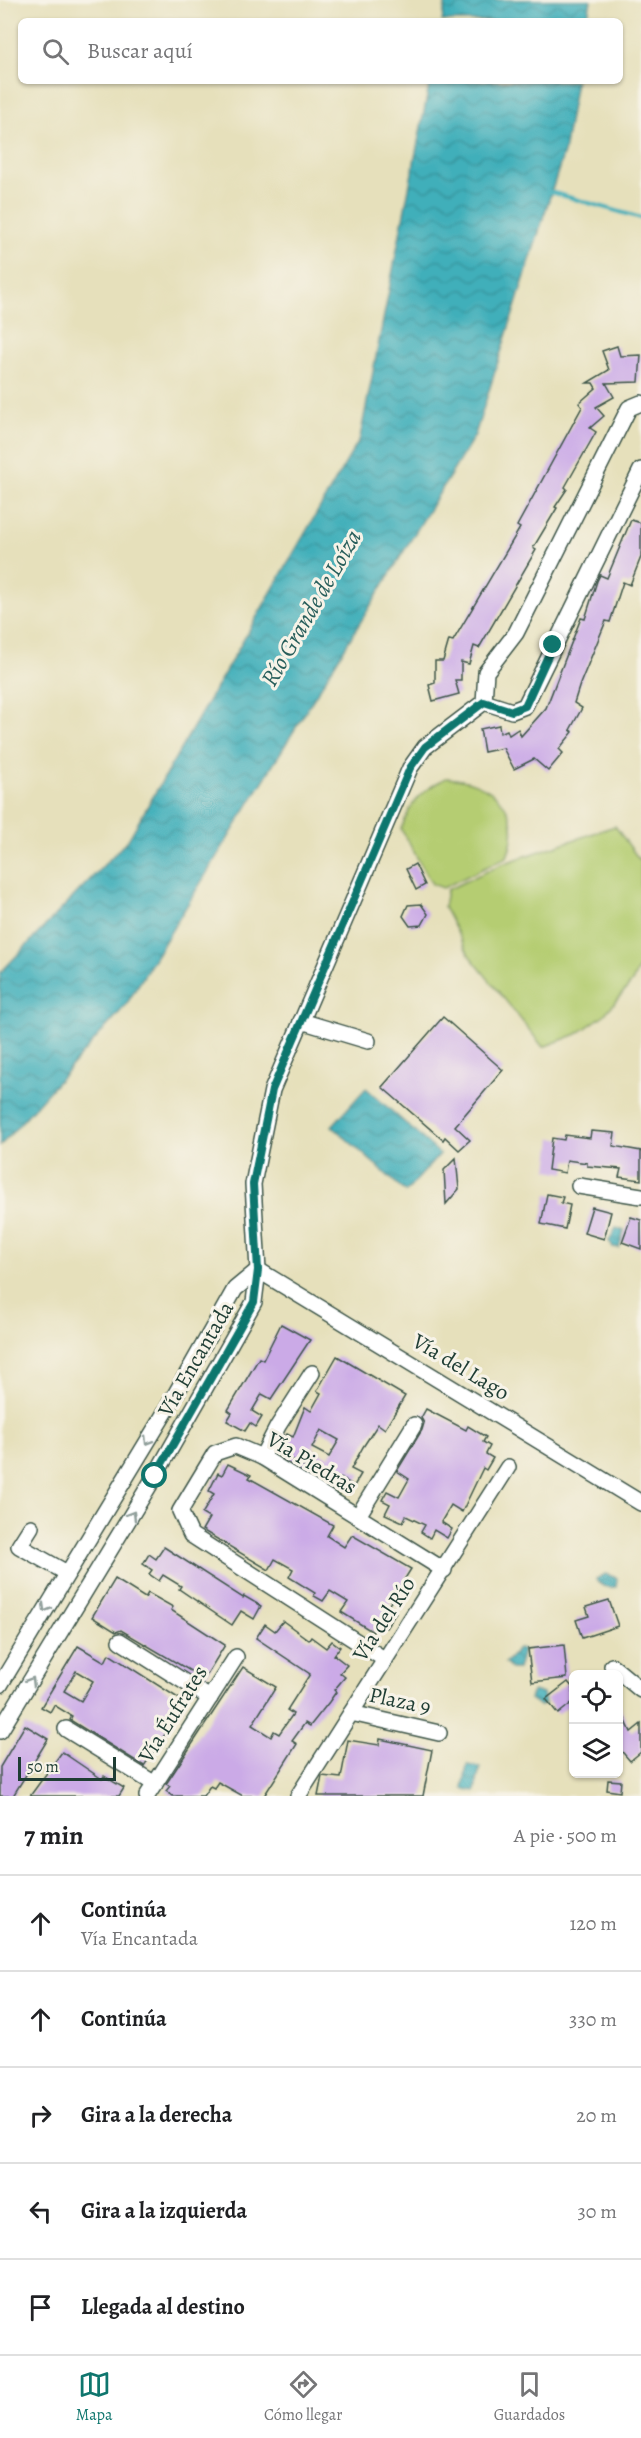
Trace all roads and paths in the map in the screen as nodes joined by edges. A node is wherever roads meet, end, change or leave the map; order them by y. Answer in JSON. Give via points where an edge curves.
{"nodes":[{"id":1,"x":641,"y":403,"type":"edge"},
{"id":2,"x":641,"y":471,"type":"edge"},
{"id":3,"x":484,"y":702,"type":"junction"},
{"id":4,"x":301,"y":1021,"type":"junction"},
{"id":5,"x":368,"y":1041,"type":"dead end"},
{"id":6,"x":579,"y":1186,"type":"dead end"},
{"id":7,"x":641,"y":1196,"type":"edge"},
{"id":8,"x":258,"y":1270,"type":"junction"},
{"id":9,"x":312,"y":1373,"type":"dead end"},
{"id":10,"x":414,"y":1425,"type":"dead end"},
{"id":11,"x":262,"y":1457,"type":"junction"},
{"id":12,"x":508,"y":1467,"type":"dead end"},
{"id":13,"x":641,"y":1503,"type":"edge"},
{"id":14,"x":358,"y":1516,"type":"junction"},
{"id":15,"x":31,"y":1527,"type":"dead end"},
{"id":16,"x":444,"y":1570,"type":"junction"},
{"id":17,"x":67,"y":1573,"type":"junction"},
{"id":18,"x":120,"y":1641,"type":"dead end"},
{"id":19,"x":236,"y":1657,"type":"dead end"},
{"id":20,"x":384,"y":1659,"type":"junction"},
{"id":21,"x":612,"y":1666,"type":"dead end"},
{"id":22,"x":0,"y":1685,"type":"edge"},
{"id":23,"x":641,"y":1690,"type":"edge"},
{"id":24,"x":210,"y":1698,"type":"junction"},
{"id":25,"x":351,"y":1713,"type":"junction"},
{"id":26,"x":66,"y":1729,"type":"dead end"},
{"id":27,"x":0,"y":1731,"type":"edge"},
{"id":28,"x":439,"y":1733,"type":"dead end"},
{"id":29,"x":151,"y":1790,"type":"edge"},
{"id":30,"x":298,"y":1796,"type":"edge"}],
"edges":[{"from":1,"to":3,"type":"street","via":[[629,408],[516,633],[486,672]]},
{"from":2,"to":3,"type":"street","via":[[525,706],[512,711]]},
{"from":3,"to":4,"type":"street","via":[[425,747],[410,768]]},
{"from":4,"to":5,"type":"street"},
{"from":4,"to":8,"type":"street","via":[[272,1090],[253,1184]]},
{"from":6,"to":7,"type":"street"},
{"from":8,"to":13,"type":"street","name":"Vía del Lago"},
{"from":8,"to":17,"type":"street","name":"Vía Encantada","one_way":true,"via":[[234,1289],[166,1411]]},
{"from":27,"to":8,"type":"street","name":"Vía Encantada","one_way":true,"via":[[155,1476],[254,1302]]},
{"from":9,"to":11,"type":"street"},
{"from":10,"to":14,"type":"street"},
{"from":11,"to":14,"type":"street","name":"Vía Piedras"},
{"from":11,"to":20,"type":"street","name":"Vía Piedras","via":[[236,1446],[215,1453],[180,1511],[191,1535]]},
{"from":12,"to":16,"type":"street","name":"Vía del Río"},
{"from":14,"to":16,"type":"street","name":"Vía Piedras"},
{"from":15,"to":17,"type":"street","via":[[19,1546]]},
{"from":16,"to":20,"type":"street","name":"Vía del Río"},
{"from":17,"to":22,"type":"street","name":"Vía Encantada","one_way":true},
{"from":18,"to":24,"type":"street"},
{"from":19,"to":24,"type":"street","name":"Vía Éufrates"},
{"from":20,"to":25,"type":"street","name":"Vía del Río"},
{"from":21,"to":23,"type":"street"},
{"from":24,"to":29,"type":"street","name":"Vía Éufrates"},
{"from":25,"to":28,"type":"street","name":"Plaza 9"},
{"from":25,"to":30,"type":"street","name":"Vía del Río"},
{"from":26,"to":29,"type":"street"}]}
